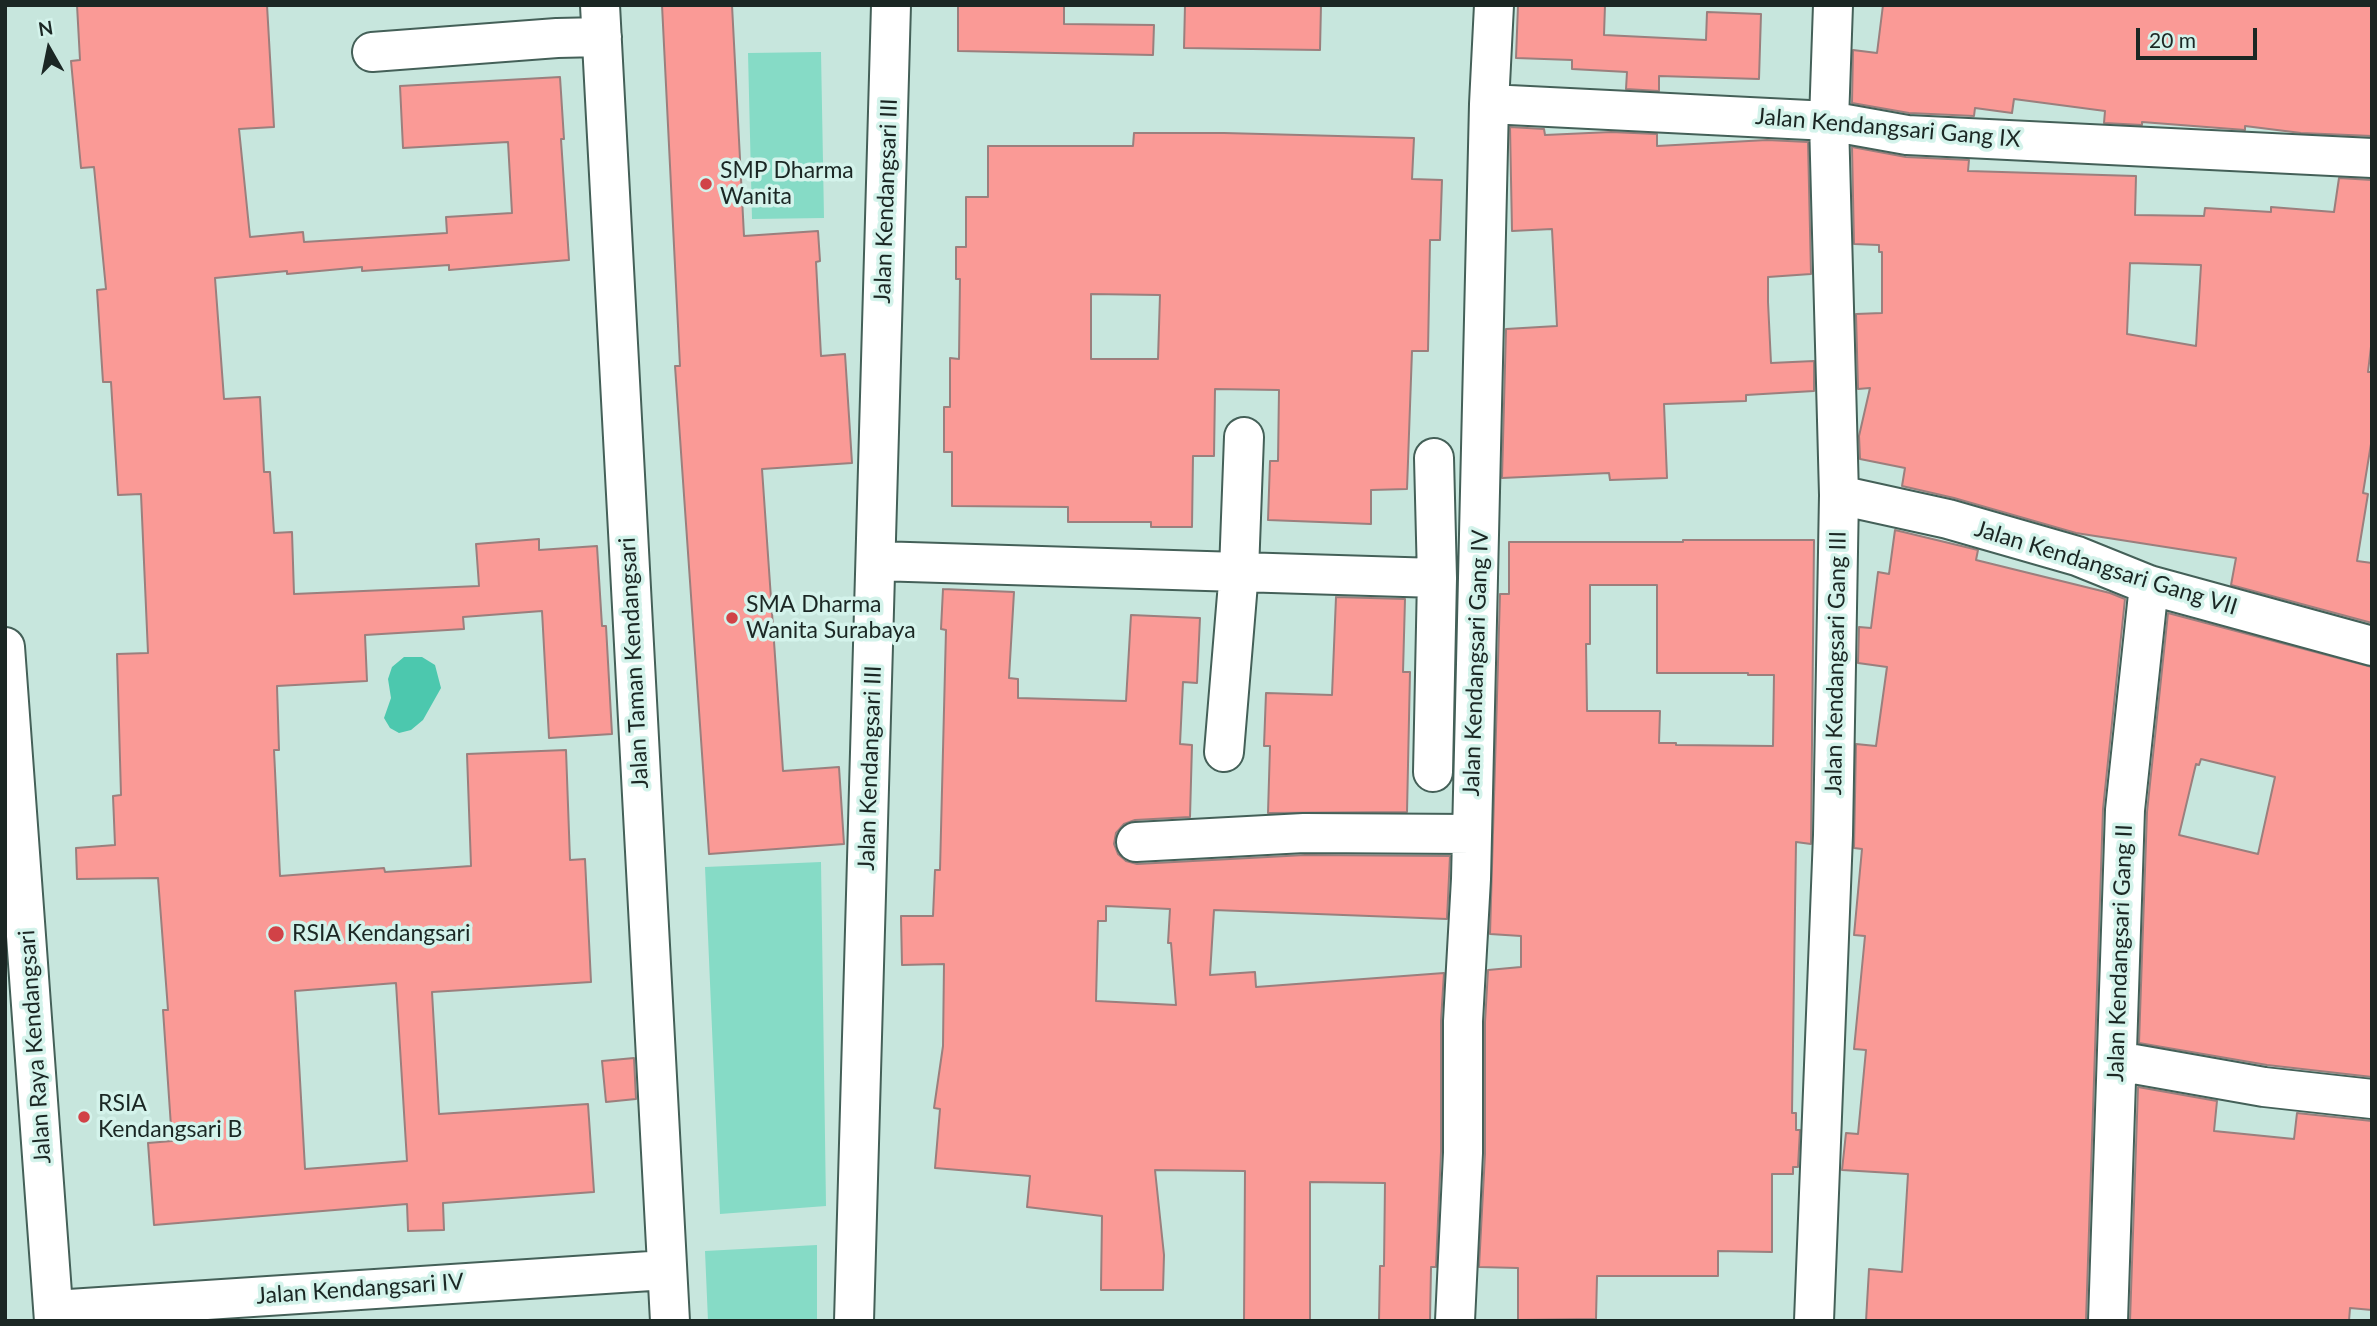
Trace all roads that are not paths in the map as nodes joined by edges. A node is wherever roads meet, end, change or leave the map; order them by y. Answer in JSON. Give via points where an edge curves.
{"nodes":[{"id":1,"x":891,"y":5,"type":"edge"},
{"id":2,"x":1494,"y":5,"type":"edge"},
{"id":3,"x":1833,"y":5,"type":"edge"},
{"id":4,"x":601,"y":21,"type":"edge"},
{"id":5,"x":372,"y":52,"type":"dead end"},
{"id":6,"x":1489,"y":104,"type":"junction"},
{"id":7,"x":1829,"y":121,"type":"junction"},
{"id":8,"x":2372,"y":158,"type":"edge"},
{"id":9,"x":1244,"y":437,"type":"dead end"},
{"id":10,"x":1434,"y":458,"type":"dead end"},
{"id":11,"x":1839,"y":495,"type":"junction"},
{"id":12,"x":876,"y":561,"type":"junction"},
{"id":13,"x":1238,"y":572,"type":"junction"},
{"id":14,"x":1437,"y":578,"type":"junction"},
{"id":15,"x":2148,"y":585,"type":"junction"},
{"id":16,"x":2372,"y":646,"type":"edge"},
{"id":17,"x":5,"y":647,"type":"edge"},
{"id":18,"x":1224,"y":752,"type":"dead end"},
{"id":19,"x":1433,"y":772,"type":"dead end"},
{"id":20,"x":1472,"y":834,"type":"junction"},
{"id":21,"x":1136,"y":842,"type":"dead end"},
{"id":22,"x":2117,"y":1061,"type":"junction"},
{"id":23,"x":2372,"y":1099,"type":"edge"},
{"id":24,"x":666,"y":1270,"type":"junction"},
{"id":25,"x":54,"y":1315,"type":"edge"},
{"id":26,"x":670,"y":1321,"type":"edge"},
{"id":27,"x":854,"y":1321,"type":"edge"},
{"id":28,"x":1455,"y":1321,"type":"edge"},
{"id":29,"x":1814,"y":1321,"type":"edge"},
{"id":30,"x":2108,"y":1321,"type":"edge"}],
"edges":[{"from":1,"to":12,"type":"street","name":"Jalan Kendangsari III"},
{"from":2,"to":6,"type":"street","name":"Jalan Kendangsari Gang IV"},
{"from":3,"to":7,"type":"street","name":"Jalan Kendangsari Gang III"},
{"from":4,"to":5,"type":"street","via":[[556,38]]},
{"from":4,"to":24,"type":"street","name":"Jalan Taman Kendangsari"},
{"from":6,"to":7,"type":"street","name":"Jalan Kendangsari Gang IX"},
{"from":6,"to":20,"type":"street","name":"Jalan Kendangsari Gang IV"},
{"from":7,"to":8,"type":"street","name":"Jalan Kendangsari Gang IX","via":[[1907,135]]},
{"from":7,"to":11,"type":"street","name":"Jalan Kendangsari Gang III"},
{"from":9,"to":13,"type":"street"},
{"from":10,"to":14,"type":"street"},
{"from":11,"to":15,"type":"street","name":"Jalan Kendangsari Gang VII","via":[[1948,519],[2077,556]]},
{"from":11,"to":29,"type":"street","name":"Jalan Kendangsari Gang III","via":[[1833,835]]},
{"from":12,"to":13,"type":"street"},
{"from":12,"to":27,"type":"street","name":"Jalan Kendangsari III"},
{"from":13,"to":14,"type":"street"},
{"from":13,"to":18,"type":"street"},
{"from":14,"to":19,"type":"street"},
{"from":15,"to":16,"type":"street","name":"Jalan Kendangsari Gang VII"},
{"from":15,"to":22,"type":"street","name":"Jalan Kendangsari Gang II","via":[[2125,810]]},
{"from":17,"to":25,"type":"street","name":"Jalan Raya Kendangsari"},
{"from":20,"to":21,"type":"street","via":[[1304,833]]},
{"from":20,"to":28,"type":"street","name":"Jalan Kendangsari Gang IV"},
{"from":22,"to":23,"type":"street","via":[[2264,1087]]},
{"from":22,"to":30,"type":"street","name":"Jalan Kendangsari Gang II"},
{"from":24,"to":25,"type":"street","name":"Jalan Kendangsari IV"},
{"from":24,"to":26,"type":"street","name":"Jalan Taman Kendangsari"}]}
